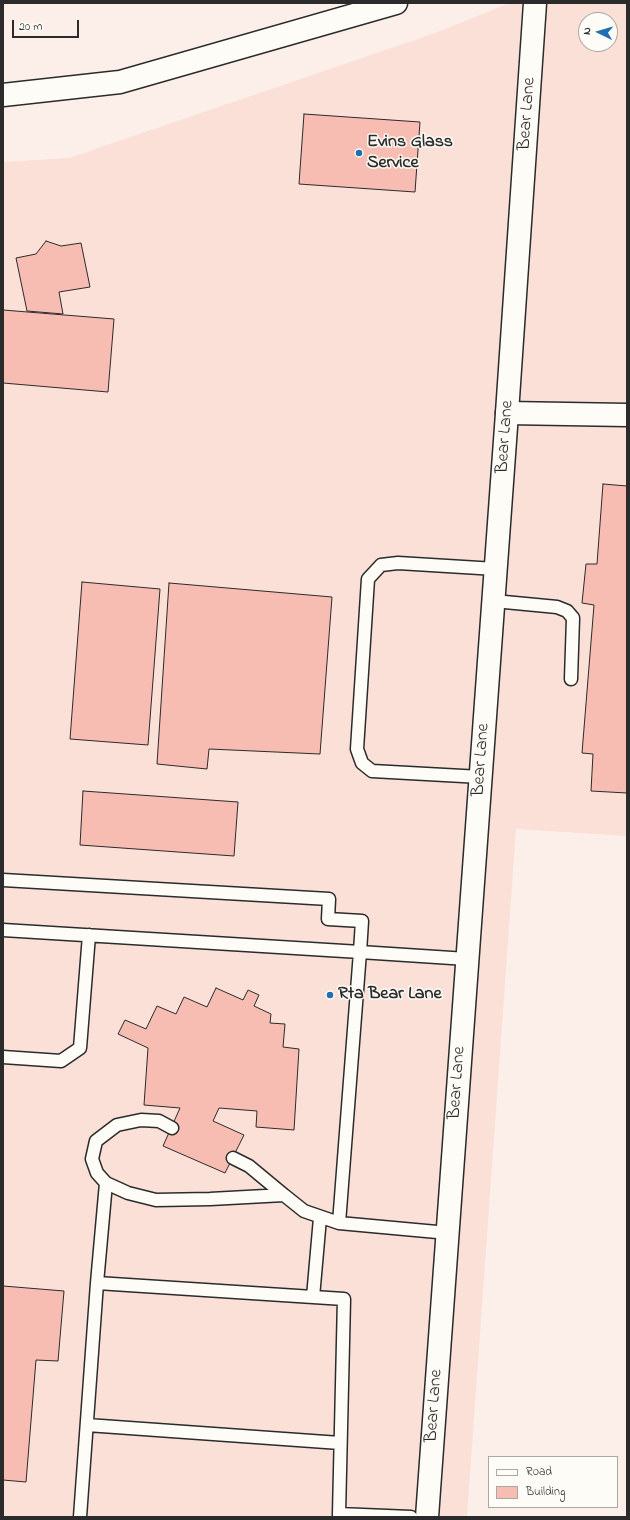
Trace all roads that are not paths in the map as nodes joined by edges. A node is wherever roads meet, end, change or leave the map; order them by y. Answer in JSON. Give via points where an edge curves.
{"nodes":[{"id":1,"x":396,"y":3,"type":"edge"},
{"id":2,"x":535,"y":3,"type":"edge"},
{"id":3,"x":3,"y":95,"type":"edge"},
{"id":4,"x":507,"y":413,"type":"junction"},
{"id":5,"x":627,"y":415,"type":"edge"},
{"id":6,"x":496,"y":569,"type":"junction"},
{"id":7,"x":494,"y":601,"type":"junction"},
{"id":8,"x":571,"y":679,"type":"dead end"},
{"id":9,"x":481,"y":777,"type":"junction"},
{"id":10,"x":3,"y":880,"type":"edge"},
{"id":11,"x":3,"y":930,"type":"edge"},
{"id":12,"x":89,"y":935,"type":"junction"},
{"id":13,"x":360,"y":952,"type":"junction"},
{"id":14,"x":467,"y":959,"type":"junction"},
{"id":15,"x":3,"y":1057,"type":"edge"},
{"id":16,"x":172,"y":1128,"type":"dead end"},
{"id":17,"x":233,"y":1158,"type":"dead end"},
{"id":18,"x":106,"y":1183,"type":"junction"},
{"id":19,"x":284,"y":1195,"type":"junction"},
{"id":20,"x":320,"y":1218,"type":"junction"},
{"id":21,"x":339,"y":1223,"type":"junction"},
{"id":22,"x":448,"y":1233,"type":"junction"},
{"id":23,"x":97,"y":1283,"type":"junction"},
{"id":24,"x":314,"y":1297,"type":"junction"},
{"id":25,"x":87,"y":1425,"type":"junction"},
{"id":26,"x":340,"y":1443,"type":"junction"},
{"id":27,"x":339,"y":1515,"type":"edge"},
{"id":28,"x":80,"y":1517,"type":"edge"},
{"id":29,"x":411,"y":1517,"type":"edge"},
{"id":30,"x":427,"y":1517,"type":"edge"}],
"edges":[{"from":1,"to":3,"type":"street","via":[[120,82]]},
{"from":2,"to":4,"type":"street","name":"Bear Lane"},
{"from":4,"to":5,"type":"street"},
{"from":4,"to":6,"type":"street","name":"Bear Lane"},
{"from":6,"to":7,"type":"street","name":"Bear Lane"},
{"from":6,"to":9,"type":"lane","via":[[398,563],[381,565],[368,579],[357,749],[362,763],[372,770]]},
{"from":7,"to":8,"type":"lane","via":[[567,610],[573,618]]},
{"from":7,"to":9,"type":"street","name":"Bear Lane"},
{"from":9,"to":14,"type":"street","name":"Bear Lane"},
{"from":10,"to":13,"type":"lane","via":[[329,899],[328,919],[362,921]]},
{"from":11,"to":12,"type":"lane"},
{"from":12,"to":13,"type":"lane"},
{"from":12,"to":15,"type":"lane","via":[[80,1048],[61,1061]]},
{"from":13,"to":14,"type":"lane"},
{"from":13,"to":21,"type":"lane"},
{"from":14,"to":22,"type":"street","name":"Bear Lane"},
{"from":16,"to":18,"type":"lane","via":[[159,1121],[141,1120],[117,1125],[96,1141],[92,1159],[97,1173]]},
{"from":17,"to":19,"type":"lane","via":[[249,1166]]},
{"from":18,"to":19,"type":"lane","via":[[128,1193],[156,1200]]},
{"from":18,"to":23,"type":"lane"},
{"from":19,"to":20,"type":"lane","via":[[304,1212]]},
{"from":20,"to":21,"type":"lane"},
{"from":20,"to":24,"type":"lane"},
{"from":21,"to":22,"type":"lane"},
{"from":22,"to":30,"type":"street","name":"Bear Lane"},
{"from":23,"to":24,"type":"lane"},
{"from":23,"to":25,"type":"lane"},
{"from":24,"to":26,"type":"lane","via":[[344,1299]]},
{"from":25,"to":26,"type":"lane"},
{"from":25,"to":28,"type":"lane"},
{"from":26,"to":27,"type":"lane"},
{"from":27,"to":29,"type":"lane"}]}
